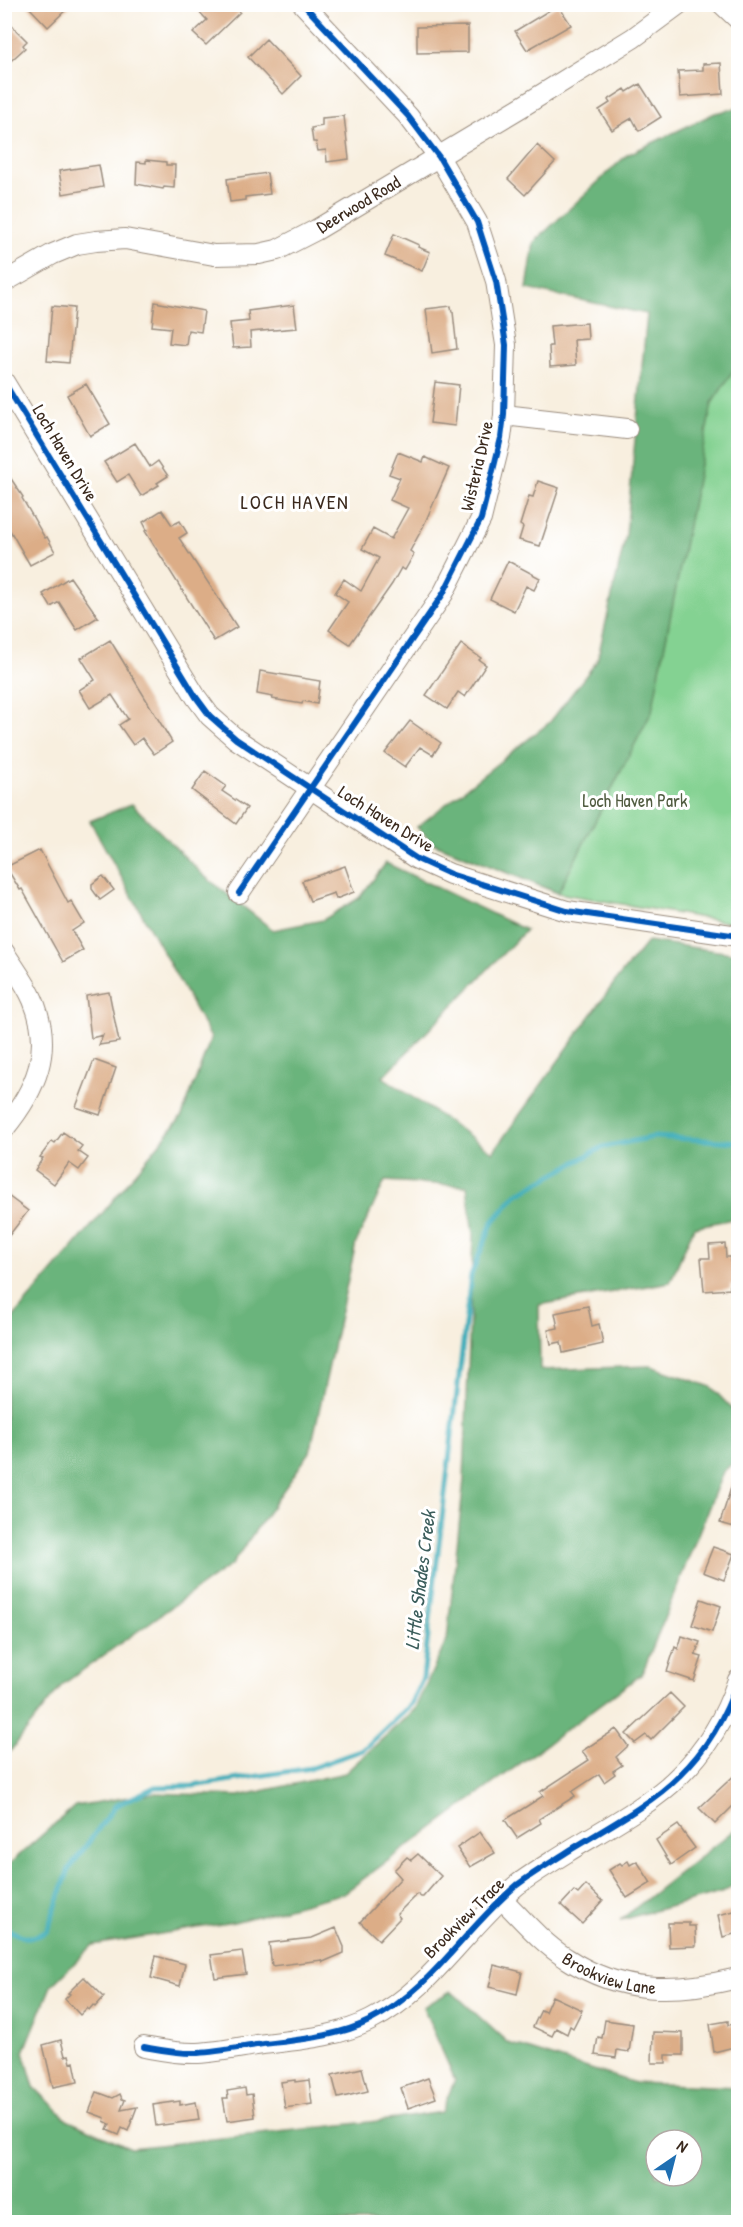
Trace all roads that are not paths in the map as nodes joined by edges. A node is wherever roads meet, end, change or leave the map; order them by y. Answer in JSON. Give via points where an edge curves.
{"nodes":[{"id":1,"x":303,"y":4,"type":"edge"},
{"id":2,"x":679,"y":4,"type":"edge"},
{"id":3,"x":722,"y":4,"type":"edge"},
{"id":4,"x":738,"y":19,"type":"edge"},
{"id":5,"x":439,"y":157,"type":"junction"},
{"id":6,"x":4,"y":282,"type":"edge"},
{"id":7,"x":4,"y":382,"type":"edge"},
{"id":8,"x":504,"y":415,"type":"junction"},
{"id":9,"x":627,"y":429,"type":"dead end"},
{"id":10,"x":310,"y":788,"type":"junction"},
{"id":11,"x":239,"y":893,"type":"dead end"},
{"id":12,"x":738,"y":936,"type":"edge"},
{"id":13,"x":4,"y":952,"type":"edge"},
{"id":14,"x":4,"y":1129,"type":"edge"},
{"id":15,"x":738,"y":1680,"type":"edge"},
{"id":16,"x":502,"y":1899,"type":"junction"},
{"id":17,"x":738,"y":1978,"type":"edge"},
{"id":18,"x":144,"y":2047,"type":"dead end"}],
"edges":[{"from":1,"to":5,"type":"street","name":"Wisteria Drive","via":[[408,116]]},
{"from":2,"to":5,"type":"street","name":"Deerwood Road","via":[[633,38]]},
{"from":3,"to":4,"type":"street"},
{"from":5,"to":6,"type":"street","name":"Deerwood Road","via":[[277,250],[214,255],[125,239],[96,241],[53,254]]},
{"from":5,"to":8,"type":"street","name":"Wisteria Drive","via":[[477,222],[496,281],[506,345]]},
{"from":7,"to":10,"type":"street","name":"Loch Haven Drive","via":[[210,716],[236,739]]},
{"from":8,"to":9,"type":"street"},
{"from":8,"to":10,"type":"street","name":"Wisteria Drive","via":[[481,519],[448,585]]},
{"from":10,"to":11,"type":"street","name":"Wisteria Drive"},
{"from":10,"to":12,"type":"street","name":"Loch Haven Drive","via":[[417,859],[450,874],[567,911]]},
{"from":13,"to":14,"type":"street","via":[[33,1000],[41,1042],[39,1069],[32,1090]]},
{"from":15,"to":16,"type":"street","name":"Brookview Trace","via":[[718,1725],[678,1778]]},
{"from":16,"to":17,"type":"street","name":"Brookview Lane","via":[[566,1958],[609,1979],[657,1989],[681,1989]]},
{"from":16,"to":18,"type":"street","name":"Brookview Trace","via":[[412,1992],[370,2021],[322,2036],[197,2054]]}]}
